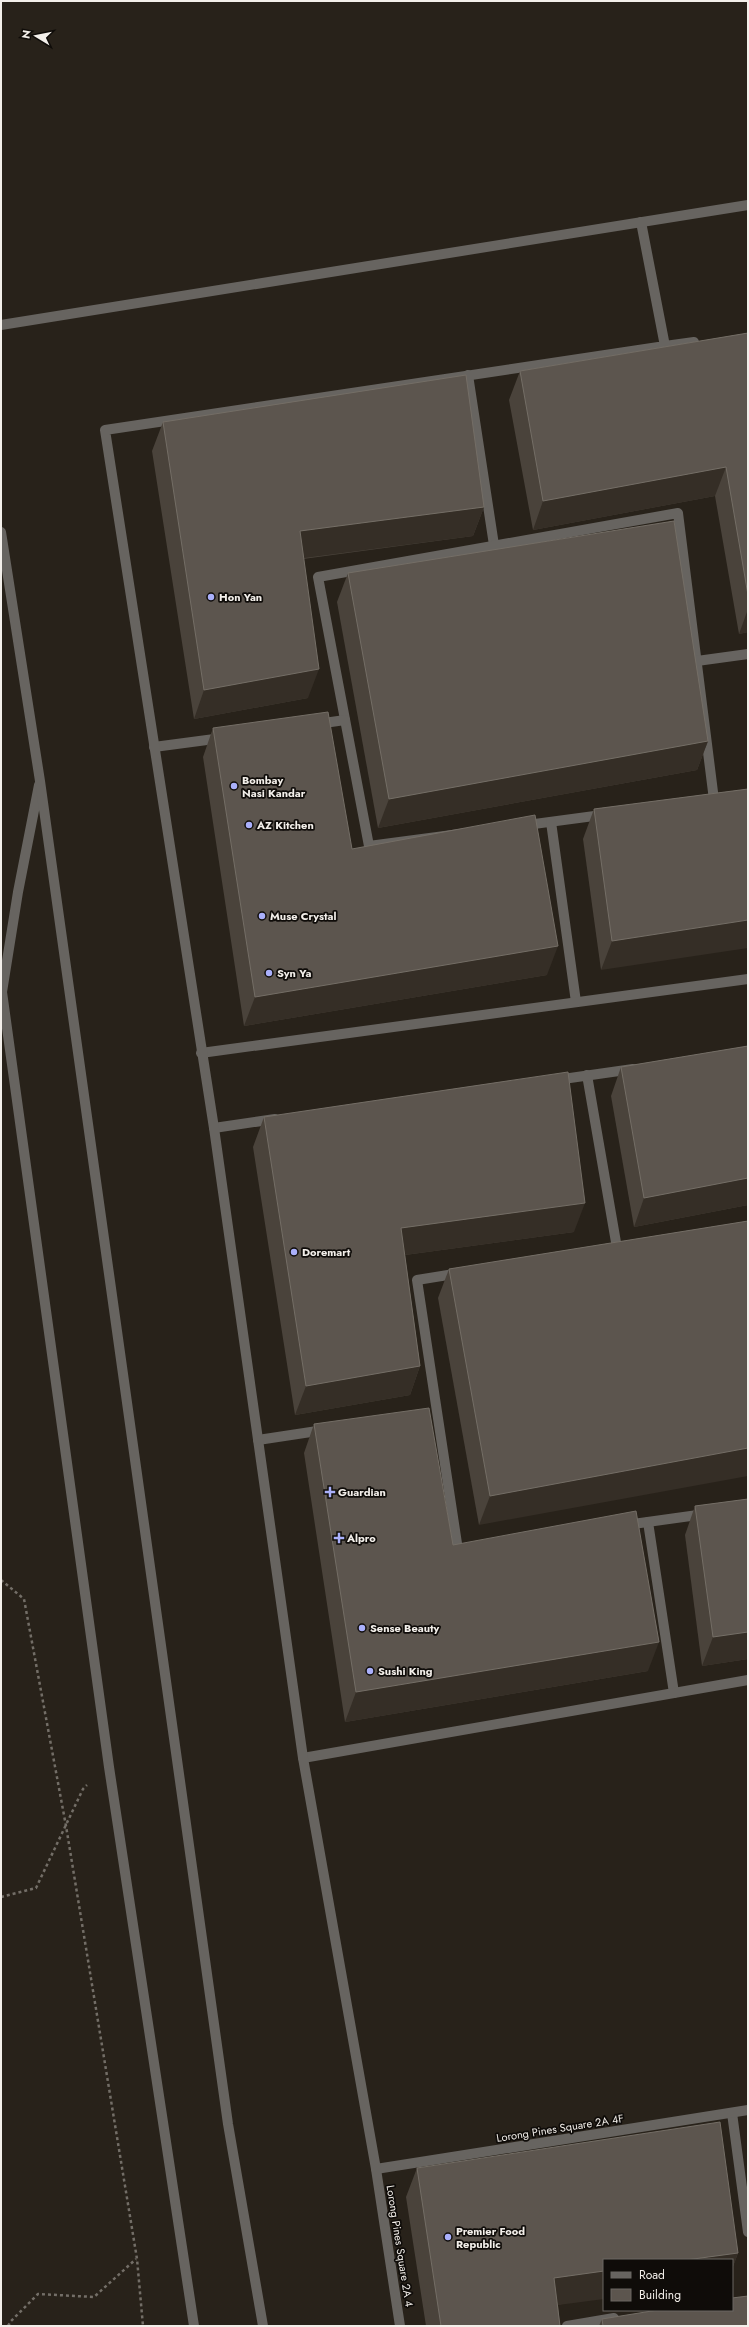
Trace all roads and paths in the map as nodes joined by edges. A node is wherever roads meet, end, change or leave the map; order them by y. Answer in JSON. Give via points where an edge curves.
{"nodes":[{"id":1,"x":748,"y":205,"type":"edge"},
{"id":2,"x":641,"y":222,"type":"junction"},
{"id":3,"x":1,"y":325,"type":"edge"},
{"id":4,"x":703,"y":341,"type":"edge"},
{"id":5,"x":665,"y":346,"type":"junction"},
{"id":6,"x":468,"y":375,"type":"junction"},
{"id":7,"x":1,"y":532,"type":"edge"},
{"id":8,"x":494,"y":545,"type":"junction"},
{"id":9,"x":748,"y":654,"type":"edge"},
{"id":10,"x":697,"y":662,"type":"junction"},
{"id":11,"x":345,"y":720,"type":"junction"},
{"id":12,"x":307,"y":726,"type":"edge"},
{"id":13,"x":231,"y":737,"type":"edge"},
{"id":14,"x":154,"y":747,"type":"junction"},
{"id":15,"x":40,"y":781,"type":"junction"},
{"id":16,"x":551,"y":822,"type":"junction"},
{"id":17,"x":748,"y":979,"type":"edge"},
{"id":18,"x":576,"y":1002,"type":"junction"},
{"id":19,"x":202,"y":1053,"type":"junction"},
{"id":20,"x":640,"y":1068,"type":"edge"},
{"id":21,"x":587,"y":1075,"type":"junction"},
{"id":22,"x":548,"y":1081,"type":"edge"},
{"id":23,"x":284,"y":1118,"type":"edge"},
{"id":24,"x":214,"y":1128,"type":"junction"},
{"id":25,"x":605,"y":1250,"type":"edge"},
{"id":26,"x":472,"y":1271,"type":"edge"},
{"id":27,"x":336,"y":1428,"type":"edge"},
{"id":28,"x":258,"y":1440,"type":"junction"},
{"id":29,"x":717,"y":1512,"type":"edge"},
{"id":30,"x":648,"y":1522,"type":"junction"},
{"id":31,"x":616,"y":1527,"type":"edge"},
{"id":32,"x":474,"y":1548,"type":"edge"},
{"id":33,"x":1,"y":1580,"type":"edge"},
{"id":34,"x":748,"y":1680,"type":"edge"},
{"id":35,"x":674,"y":1693,"type":"junction"},
{"id":36,"x":303,"y":1758,"type":"junction"},
{"id":37,"x":110,"y":1767,"type":"junction"},
{"id":38,"x":66,"y":1826,"type":"junction"},
{"id":39,"x":1,"y":1897,"type":"edge"},
{"id":40,"x":748,"y":2110,"type":"edge"},
{"id":41,"x":732,"y":2113,"type":"junction"},
{"id":42,"x":376,"y":2169,"type":"junction"},
{"id":43,"x":748,"y":2232,"type":"edge"},
{"id":44,"x":137,"y":2259,"type":"junction"},
{"id":45,"x":622,"y":2316,"type":"edge"},
{"id":46,"x":8,"y":2326,"type":"edge"},
{"id":47,"x":143,"y":2326,"type":"edge"},
{"id":48,"x":194,"y":2326,"type":"edge"},
{"id":49,"x":263,"y":2326,"type":"edge"},
{"id":50,"x":400,"y":2326,"type":"edge"},
{"id":51,"x":567,"y":2326,"type":"edge"}],
"edges":[{"from":1,"to":2,"type":"street"},
{"from":2,"to":3,"type":"street"},
{"from":2,"to":5,"type":"street"},
{"from":4,"to":5,"type":"street"},
{"from":5,"to":6,"type":"street"},
{"from":6,"to":8,"type":"street"},
{"from":6,"to":14,"type":"street","name":"Lorong Pines Square 2A 4","via":[[105,430]]},
{"from":7,"to":15,"type":"street"},
{"from":8,"to":10,"type":"street","via":[[678,513]]},
{"from":8,"to":11,"type":"street","via":[[318,577]]},
{"from":9,"to":10,"type":"street"},
{"from":10,"to":16,"type":"street","via":[[714,800]]},
{"from":11,"to":12,"type":"street"},
{"from":11,"to":16,"type":"street","via":[[369,846]]},
{"from":13,"to":14,"type":"street"},
{"from":14,"to":19,"type":"street","name":"Lorong Pines Square 2A 4"},
{"from":15,"to":37,"type":"street","via":[[2,992]]},
{"from":15,"to":49,"type":"street","via":[[228,2124]]},
{"from":16,"to":18,"type":"street"},
{"from":17,"to":18,"type":"street"},
{"from":18,"to":19,"type":"street"},
{"from":19,"to":24,"type":"street","name":"Lorong Pines Square 2A 4"},
{"from":20,"to":21,"type":"street"},
{"from":21,"to":22,"type":"street"},
{"from":21,"to":25,"type":"street","via":[[621,1247]]},
{"from":23,"to":24,"type":"street"},
{"from":24,"to":28,"type":"street","name":"Lorong Pines Square 2A 4"},
{"from":26,"to":32,"type":"street","via":[[417,1280],[433,1414],[458,1550]]},
{"from":27,"to":28,"type":"street"},
{"from":28,"to":36,"type":"street","name":"Lorong Pines Square 2A 4"},
{"from":29,"to":30,"type":"street"},
{"from":30,"to":31,"type":"street"},
{"from":30,"to":35,"type":"street"},
{"from":33,"to":38,"type":"path","via":[[24,1599]]},
{"from":34,"to":35,"type":"street"},
{"from":35,"to":36,"type":"street"},
{"from":36,"to":42,"type":"street","name":"Lorong Pines Square 2A 4"},
{"from":37,"to":38,"type":"path","via":[[83,1789]]},
{"from":37,"to":48,"type":"street"},
{"from":38,"to":39,"type":"path","via":[[36,1888]]},
{"from":38,"to":44,"type":"path"},
{"from":40,"to":41,"type":"street","name":"Lorong Pines Square 2A 4F"},
{"from":41,"to":42,"type":"street","name":"Lorong Pines Square 2A 4F"},
{"from":41,"to":43,"type":"street"},
{"from":42,"to":50,"type":"street","name":"Lorong Pines Square 2A 4"},
{"from":44,"to":46,"type":"path","via":[[94,2297],[38,2294]]},
{"from":44,"to":47,"type":"path"},
{"from":45,"to":51,"type":"street"}]}
